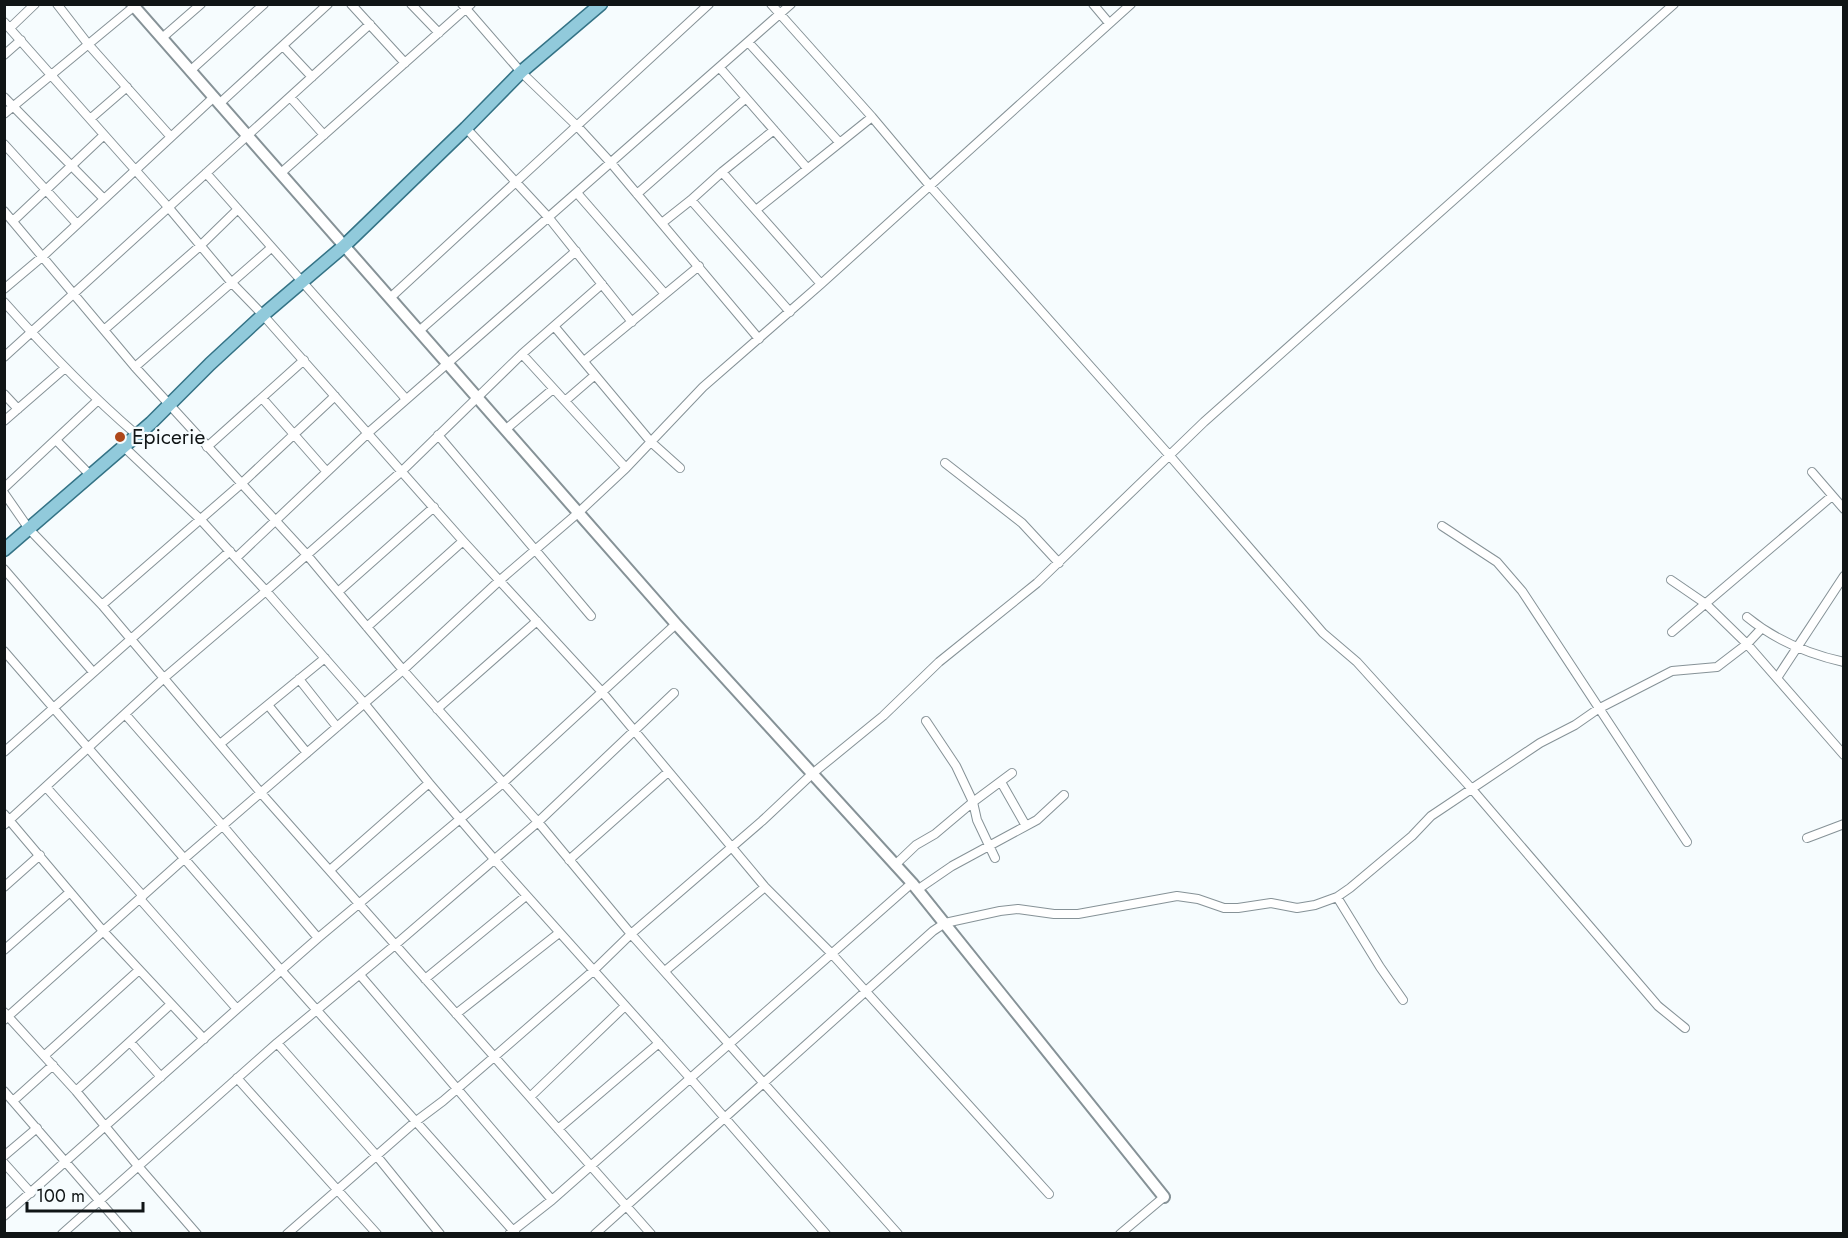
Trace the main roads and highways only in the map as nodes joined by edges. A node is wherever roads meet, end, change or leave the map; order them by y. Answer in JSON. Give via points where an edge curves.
{"nodes":[{"id":1,"x":601,"y":4,"type":"edge"},
{"id":2,"x":4,"y":550,"type":"edge"}],
"edges":[{"from":1,"to":2,"type":"main road","via":[[521,72],[344,246],[263,315],[124,447]]}]}
